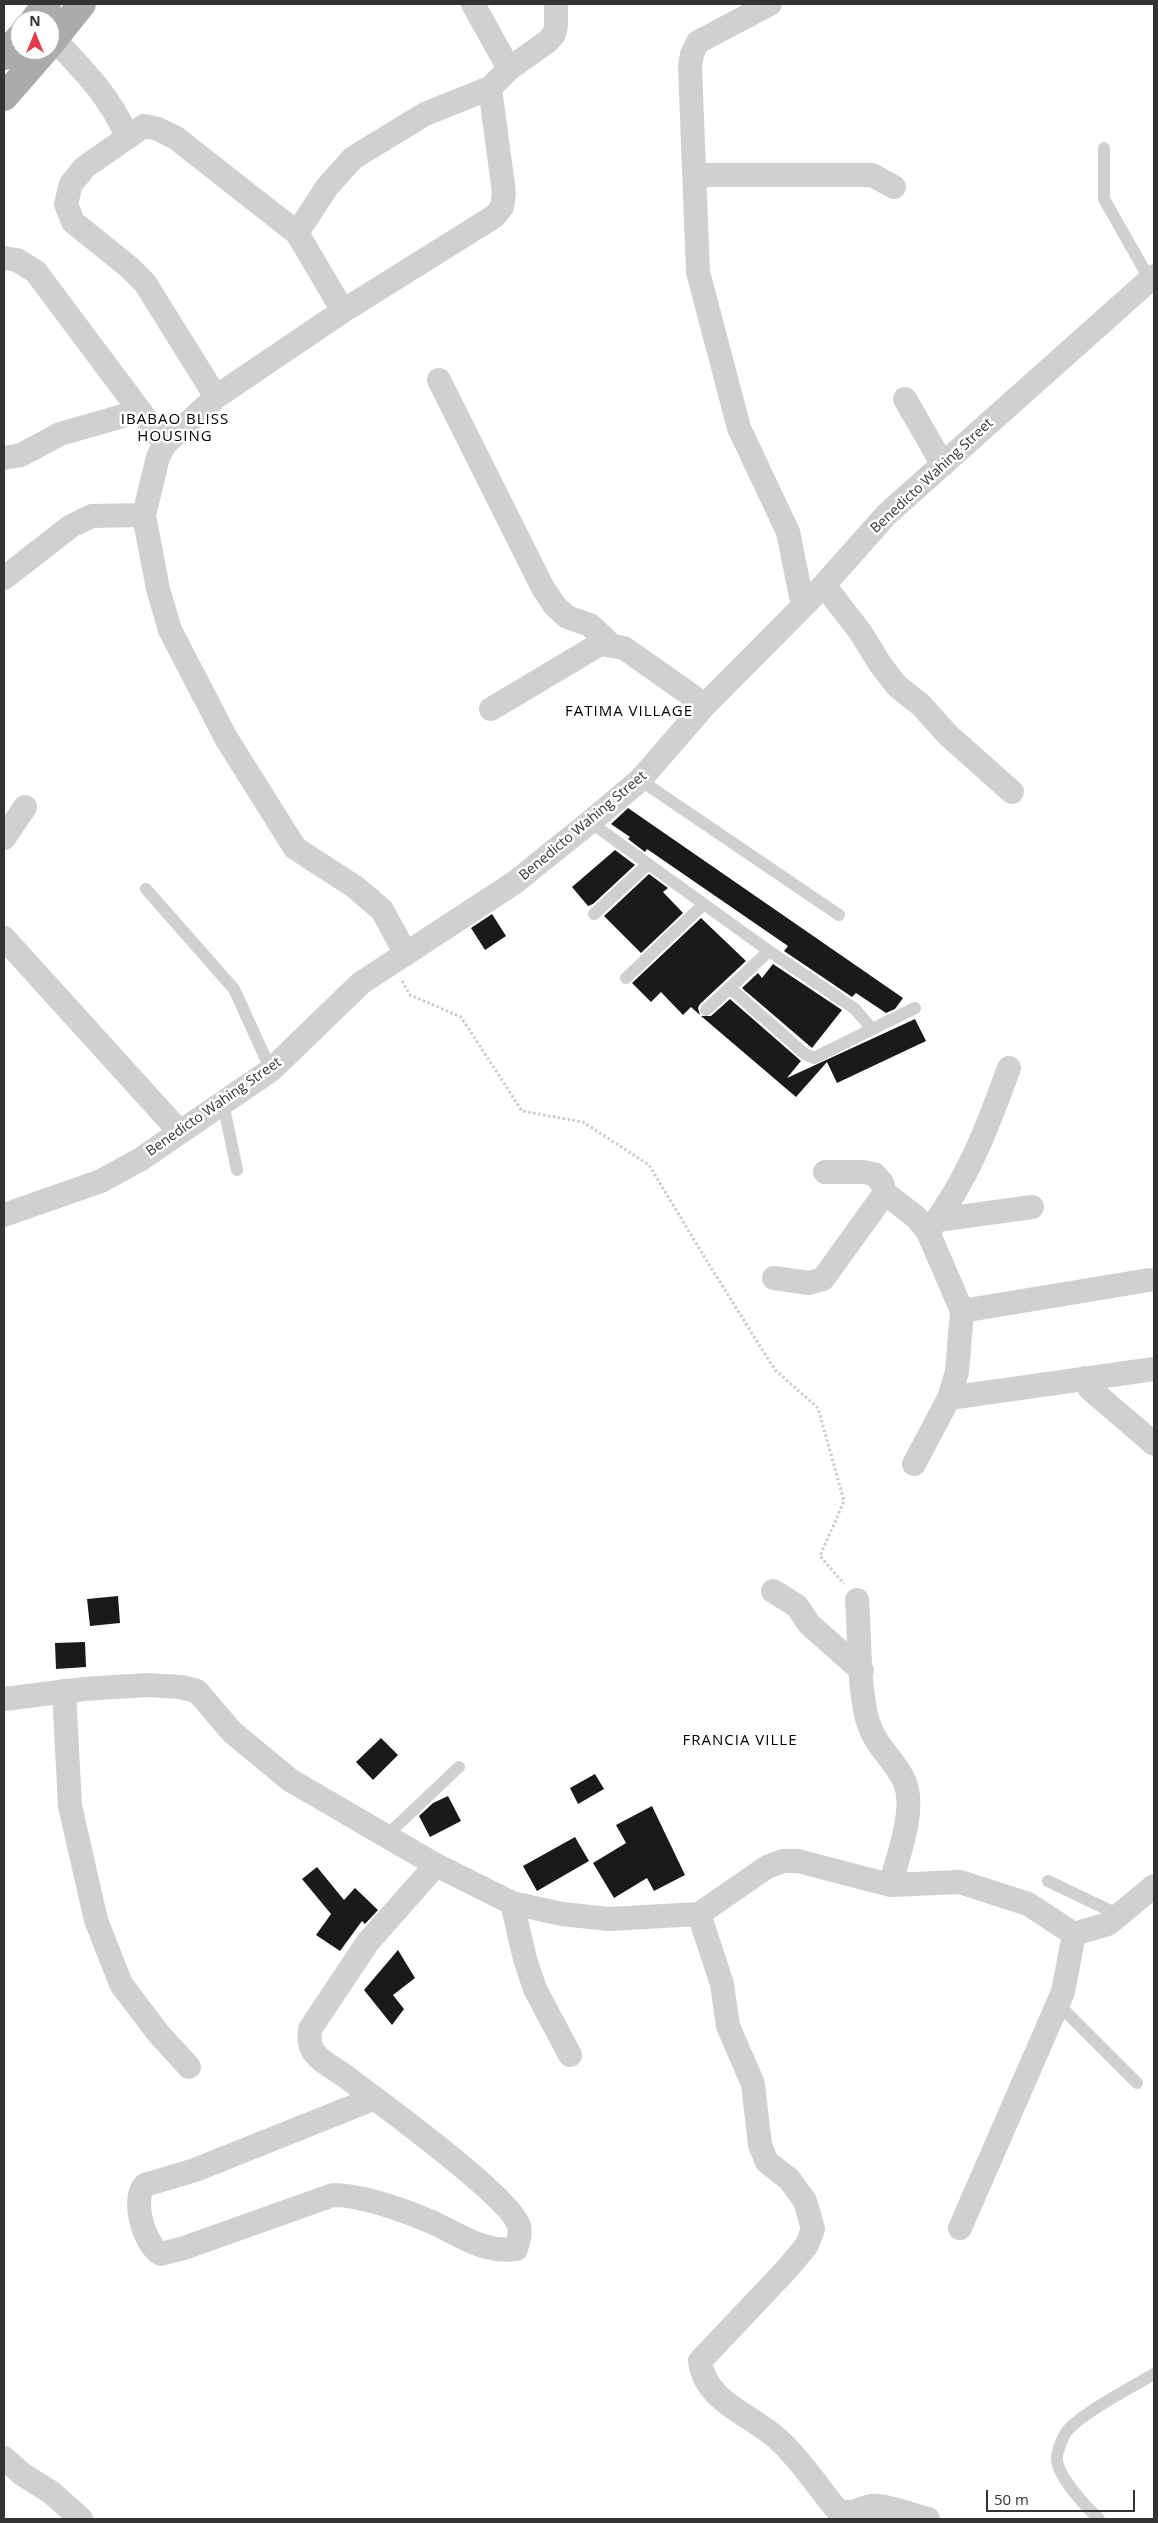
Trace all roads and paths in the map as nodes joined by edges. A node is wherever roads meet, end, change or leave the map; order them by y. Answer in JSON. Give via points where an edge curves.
{"nodes":[{"id":1,"x":82,"y":4,"type":"edge"},
{"id":2,"x":472,"y":4,"type":"edge"},
{"id":3,"x":556,"y":4,"type":"edge"},
{"id":4,"x":770,"y":4,"type":"edge"},
{"id":5,"x":60,"y":32,"type":"edge"},
{"id":6,"x":60,"y":53,"type":"edge"},
{"id":7,"x":36,"y":60,"type":"edge"},
{"id":8,"x":509,"y":69,"type":"junction"},
{"id":9,"x":490,"y":88,"type":"junction"},
{"id":10,"x":4,"y":97,"type":"edge"},
{"id":11,"x":126,"y":136,"type":"junction"},
{"id":12,"x":1104,"y":148,"type":"dead end"},
{"id":13,"x":695,"y":175,"type":"junction"},
{"id":14,"x":894,"y":187,"type":"dead end"},
{"id":15,"x":297,"y":233,"type":"junction"},
{"id":16,"x":4,"y":258,"type":"edge"},
{"id":17,"x":1152,"y":278,"type":"edge"},
{"id":18,"x":343,"y":311,"type":"junction"},
{"id":19,"x":439,"y":380,"type":"dead end"},
{"id":20,"x":216,"y":397,"type":"junction"},
{"id":21,"x":905,"y":399,"type":"dead end"},
{"id":22,"x":140,"y":411,"type":"junction"},
{"id":23,"x":165,"y":444,"type":"junction"},
{"id":24,"x":4,"y":458,"type":"edge"},
{"id":25,"x":943,"y":465,"type":"junction"},
{"id":26,"x":144,"y":515,"type":"junction"},
{"id":27,"x":4,"y":578,"type":"edge"},
{"id":28,"x":824,"y":585,"type":"junction"},
{"id":29,"x":803,"y":606,"type":"junction"},
{"id":30,"x":611,"y":644,"type":"junction"},
{"id":31,"x":705,"y":705,"type":"junction"},
{"id":32,"x":491,"y":709,"type":"dead end"},
{"id":33,"x":640,"y":780,"type":"junction"},
{"id":34,"x":1012,"y":792,"type":"dead end"},
{"id":35,"x":25,"y":807,"type":"dead end"},
{"id":36,"x":590,"y":822,"type":"junction"},
{"id":37,"x":4,"y":838,"type":"edge"},
{"id":38,"x":648,"y":864,"type":"junction"},
{"id":39,"x":146,"y":889,"type":"dead end"},
{"id":40,"x":704,"y":904,"type":"junction"},
{"id":41,"x":594,"y":914,"type":"dead end"},
{"id":42,"x":839,"y":915,"type":"dead end"},
{"id":43,"x":4,"y":938,"type":"edge"},
{"id":44,"x":769,"y":951,"type":"junction"},
{"id":45,"x":399,"y":959,"type":"junction"},
{"id":46,"x":626,"y":978,"type":"dead end"},
{"id":47,"x":731,"y":989,"type":"junction"},
{"id":48,"x":915,"y":1008,"type":"dead end"},
{"id":49,"x":706,"y":1010,"type":"dead end"},
{"id":50,"x":871,"y":1028,"type":"junction"},
{"id":51,"x":1009,"y":1068,"type":"dead end"},
{"id":52,"x":271,"y":1070,"type":"junction"},
{"id":53,"x":223,"y":1103,"type":"junction"},
{"id":54,"x":179,"y":1131,"type":"junction"},
{"id":55,"x":237,"y":1170,"type":"dead end"},
{"id":56,"x":825,"y":1172,"type":"dead end"},
{"id":57,"x":885,"y":1193,"type":"junction"},
{"id":58,"x":1032,"y":1207,"type":"dead end"},
{"id":59,"x":4,"y":1215,"type":"edge"},
{"id":60,"x":932,"y":1226,"type":"junction"},
{"id":61,"x":774,"y":1278,"type":"dead end"},
{"id":62,"x":1149,"y":1280,"type":"dead end"},
{"id":63,"x":962,"y":1311,"type":"junction"},
{"id":64,"x":1154,"y":1369,"type":"edge"},
{"id":65,"x":1084,"y":1378,"type":"junction"},
{"id":66,"x":950,"y":1398,"type":"junction"},
{"id":67,"x":1154,"y":1444,"type":"edge"},
{"id":68,"x":914,"y":1464,"type":"dead end"},
{"id":69,"x":773,"y":1591,"type":"dead end"},
{"id":70,"x":857,"y":1600,"type":"joint"},
{"id":71,"x":862,"y":1671,"type":"junction"},
{"id":72,"x":64,"y":1691,"type":"junction"},
{"id":73,"x":4,"y":1699,"type":"edge"},
{"id":74,"x":459,"y":1767,"type":"dead end"},
{"id":75,"x":386,"y":1836,"type":"junction"},
{"id":76,"x":436,"y":1865,"type":"junction"},
{"id":77,"x":1048,"y":1881,"type":"dead end"},
{"id":78,"x":890,"y":1885,"type":"junction"},
{"id":79,"x":1154,"y":1886,"type":"edge"},
{"id":80,"x":512,"y":1903,"type":"junction"},
{"id":81,"x":699,"y":1914,"type":"junction"},
{"id":82,"x":1119,"y":1915,"type":"junction"},
{"id":83,"x":1074,"y":1934,"type":"junction"},
{"id":84,"x":1058,"y":2004,"type":"junction"},
{"id":85,"x":570,"y":2055,"type":"dead end"},
{"id":86,"x":189,"y":2067,"type":"dead end"},
{"id":87,"x":1137,"y":2082,"type":"dead end"},
{"id":88,"x":375,"y":2098,"type":"junction"},
{"id":89,"x":960,"y":2228,"type":"dead end"},
{"id":90,"x":1154,"y":2374,"type":"edge"},
{"id":91,"x":4,"y":2458,"type":"edge"},
{"id":92,"x":833,"y":2515,"type":"edge"},
{"id":93,"x":81,"y":2519,"type":"edge"},
{"id":94,"x":928,"y":2519,"type":"edge"},
{"id":95,"x":1099,"y":2519,"type":"edge"}],
"edges":[{"from":1,"to":5,"type":"main road"},
{"from":2,"to":8,"type":"street"},
{"from":3,"to":8,"type":"street","via":[[554,34]]},
{"from":4,"to":13,"type":"street","via":[[698,42],[692,54]]},
{"from":6,"to":11,"type":"street","via":[[101,89],[116,110]]},
{"from":7,"to":10,"type":"main road"},
{"from":8,"to":9,"type":"street"},
{"from":9,"to":15,"type":"street","via":[[425,114],[353,158],[327,187]]},
{"from":9,"to":18,"type":"street","via":[[504,193],[502,207],[495,216]]},
{"from":11,"to":15,"type":"street","via":[[144,126],[176,138]]},
{"from":11,"to":20,"type":"street","via":[[84,167],[70,184],[66,204],[74,222],[145,283]]},
{"from":12,"to":17,"type":"lane","via":[[1104,198]]},
{"from":13,"to":14,"type":"street","via":[[872,175]]},
{"from":13,"to":29,"type":"street","via":[[698,272],[718,353],[738,428],[788,532]]},
{"from":15,"to":18,"type":"street"},
{"from":16,"to":22,"type":"street","via":[[17,260],[36,272]]},
{"from":17,"to":25,"type":"street","name":"Benedicto Wahing Street"},
{"from":18,"to":20,"type":"street"},
{"from":19,"to":30,"type":"street","via":[[542,588],[567,617],[590,626]]},
{"from":20,"to":23,"type":"street"},
{"from":21,"to":25,"type":"street"},
{"from":22,"to":23,"type":"street"},
{"from":22,"to":24,"type":"street","via":[[60,434],[21,455]]},
{"from":23,"to":26,"type":"street","via":[[158,457]]},
{"from":25,"to":28,"type":"street","name":"Benedicto Wahing Street","via":[[887,514]]},
{"from":26,"to":27,"type":"street","via":[[92,516],[71,526]]},
{"from":26,"to":45,"type":"street","via":[[158,589],[170,630],[226,738],[296,848],[382,910]]},
{"from":28,"to":29,"type":"street","name":"Benedicto Wahing Street"},
{"from":28,"to":34,"type":"street","via":[[897,686]]},
{"from":29,"to":31,"type":"street","name":"Benedicto Wahing Street"},
{"from":30,"to":31,"type":"street","via":[[624,648]]},
{"from":30,"to":32,"type":"street","via":[[600,644]]},
{"from":31,"to":33,"type":"street","name":"Benedicto Wahing Street"},
{"from":33,"to":36,"type":"street","name":"Benedicto Wahing Street"},
{"from":33,"to":42,"type":"lane"},
{"from":35,"to":37,"type":"street"},
{"from":36,"to":38,"type":"lane"},
{"from":36,"to":45,"type":"street","name":"Benedicto Wahing Street","via":[[514,883]]},
{"from":38,"to":40,"type":"lane"},
{"from":38,"to":41,"type":"lane"},
{"from":39,"to":52,"type":"lane","via":[[234,989]]},
{"from":40,"to":44,"type":"lane"},
{"from":40,"to":46,"type":"lane"},
{"from":43,"to":54,"type":"street"},
{"from":44,"to":47,"type":"lane"},
{"from":44,"to":50,"type":"lane","via":[[855,1009]]},
{"from":45,"to":52,"type":"street","name":"Benedicto Wahing Street","via":[[361,983]]},
{"from":45,"to":70,"type":"path","via":[[410,995],[461,1017],[522,1111],[583,1122],[649,1165],[775,1370],[818,1408],[844,1501],[820,1556]]},
{"from":47,"to":49,"type":"lane"},
{"from":47,"to":50,"type":"lane","via":[[805,1054],[814,1058]]},
{"from":48,"to":50,"type":"lane"},
{"from":51,"to":60,"type":"street","via":[[979,1147]]},
{"from":52,"to":53,"type":"street","name":"Benedicto Wahing Street"},
{"from":53,"to":54,"type":"street","name":"Benedicto Wahing Street"},
{"from":53,"to":55,"type":"lane"},
{"from":54,"to":59,"type":"street","name":"Benedicto Wahing Street","via":[[141,1159],[101,1181]]},
{"from":56,"to":57,"type":"street","via":[[874,1174]]},
{"from":57,"to":60,"type":"street"},
{"from":57,"to":61,"type":"street","via":[[823,1279],[809,1283]]},
{"from":58,"to":60,"type":"street"},
{"from":60,"to":63,"type":"street"},
{"from":62,"to":63,"type":"street"},
{"from":63,"to":66,"type":"street","via":[[957,1372]]},
{"from":64,"to":65,"type":"street"},
{"from":65,"to":66,"type":"street"},
{"from":65,"to":67,"type":"street","via":[[1090,1389]]},
{"from":66,"to":68,"type":"street"},
{"from":69,"to":71,"type":"street","via":[[797,1606],[809,1624]]},
{"from":70,"to":71,"type":"street"},
{"from":71,"to":78,"type":"street","via":[[862,1696],[868,1722],[876,1742],[904,1781],[908,1807],[908,1822]]},
{"from":72,"to":73,"type":"street"},
{"from":72,"to":75,"type":"street","via":[[147,1685],[196,1691],[232,1732],[290,1780]]},
{"from":72,"to":86,"type":"street","via":[[70,1806],[96,1920],[121,1984]]},
{"from":74,"to":75,"type":"lane"},
{"from":75,"to":76,"type":"street"},
{"from":76,"to":80,"type":"street"},
{"from":76,"to":88,"type":"street","via":[[368,1942],[310,2029],[308,2040],[314,2052]]},
{"from":77,"to":82,"type":"lane"},
{"from":78,"to":81,"type":"street","via":[[798,1861],[783,1861],[767,1867]]},
{"from":78,"to":83,"type":"street","via":[[960,1882],[1028,1904]]},
{"from":79,"to":82,"type":"street"},
{"from":80,"to":81,"type":"street","via":[[562,1914],[609,1918]]},
{"from":80,"to":85,"type":"street","via":[[535,1988]]},
{"from":81,"to":92,"type":"street","via":[[722,1984],[728,2026],[752,2084],[760,2145],[767,2162],[789,2179],[805,2200],[813,2230],[806,2245],[787,2268],[700,2361],[702,2373],[712,2391],[781,2441]]},
{"from":82,"to":83,"type":"street","via":[[1108,1924]]},
{"from":83,"to":84,"type":"street"},
{"from":84,"to":87,"type":"lane"},
{"from":84,"to":89,"type":"street"},
{"from":88,"to":88,"type":"street","via":[[505,2204],[519,2226],[520,2239],[516,2248],[500,2251],[375,2202],[351,2195],[333,2195],[184,2248],[161,2254],[155,2251],[138,2206],[140,2190],[145,2185],[195,2170]]},
{"from":90,"to":95,"type":"lane","via":[[1066,2432],[1056,2458],[1077,2495]]},
{"from":91,"to":93,"type":"street"},
{"from":92,"to":94,"type":"street","via":[[878,2506]]}]}
